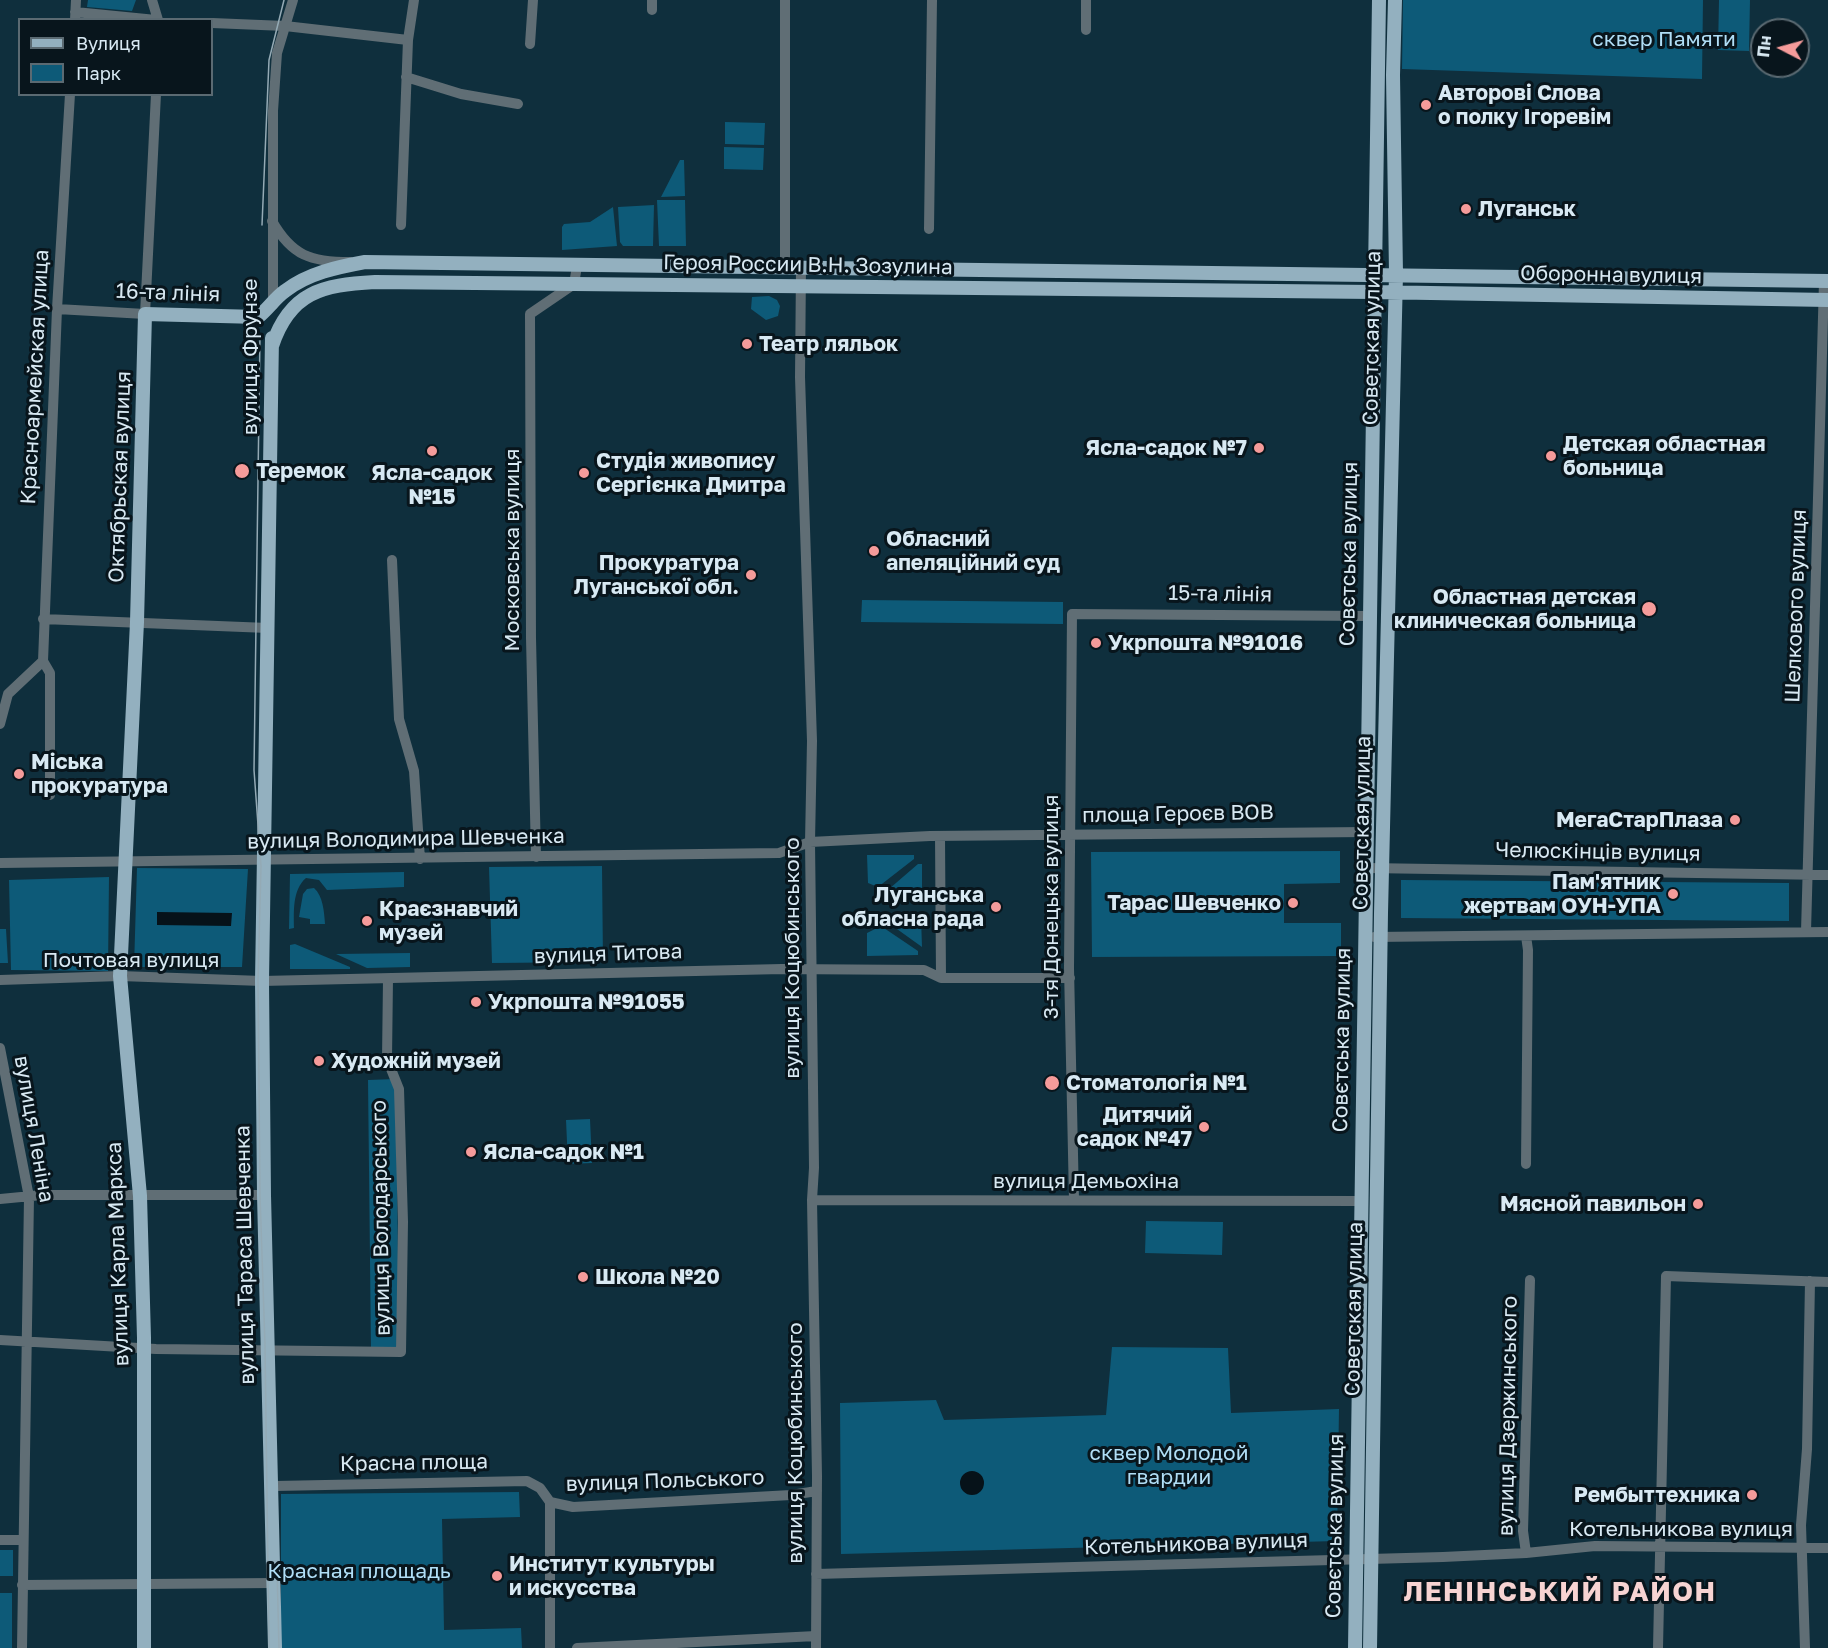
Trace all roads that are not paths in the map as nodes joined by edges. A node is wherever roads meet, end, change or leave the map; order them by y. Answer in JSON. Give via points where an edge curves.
{"nodes":[{"id":1,"x":152,"y":0,"type":"edge"},
{"id":2,"x":292,"y":0,"type":"edge"},
{"id":3,"x":414,"y":0,"type":"edge"},
{"id":4,"x":533,"y":0,"type":"edge"},
{"id":5,"x":784,"y":0,"type":"edge"},
{"id":6,"x":932,"y":0,"type":"edge"},
{"id":7,"x":1086,"y":0,"type":"edge"},
{"id":8,"x":1379,"y":0,"type":"edge"},
{"id":9,"x":1395,"y":0,"type":"edge"},
{"id":10,"x":75,"y":10,"type":"edge"},
{"id":11,"x":141,"y":18,"type":"edge"},
{"id":12,"x":156,"y":18,"type":"edge"},
{"id":13,"x":213,"y":23,"type":"edge"},
{"id":14,"x":285,"y":26,"type":"junction"},
{"id":15,"x":1086,"y":30,"type":"dead end"},
{"id":16,"x":408,"y":40,"type":"junction"},
{"id":17,"x":530,"y":44,"type":"dead end"},
{"id":18,"x":406,"y":77,"type":"junction"},
{"id":19,"x":70,"y":96,"type":"edge"},
{"id":20,"x":156,"y":96,"type":"edge"},
{"id":21,"x":518,"y":104,"type":"dead end"},
{"id":22,"x":272,"y":221,"type":"junction"},
{"id":23,"x":401,"y":225,"type":"dead end"},
{"id":24,"x":929,"y":229,"type":"dead end"},
{"id":25,"x":365,"y":262,"type":"junction"},
{"id":26,"x":577,"y":266,"type":"junction"},
{"id":27,"x":785,"y":267,"type":"junction"},
{"id":28,"x":801,"y":267,"type":"junction"},
{"id":29,"x":1374,"y":273,"type":"junction"},
{"id":30,"x":1396,"y":274,"type":"junction"},
{"id":31,"x":1826,"y":281,"type":"edge"},
{"id":32,"x":574,"y":284,"type":"junction"},
{"id":33,"x":800,"y":287,"type":"junction"},
{"id":34,"x":1374,"y":292,"type":"junction"},
{"id":35,"x":1394,"y":293,"type":"junction"},
{"id":36,"x":1826,"y":300,"type":"edge"},
{"id":37,"x":273,"y":306,"type":"junction"},
{"id":38,"x":57,"y":309,"type":"junction"},
{"id":39,"x":145,"y":314,"type":"junction"},
{"id":40,"x":272,"y":346,"type":"junction"},
{"id":41,"x":392,"y":560,"type":"dead end"},
{"id":42,"x":1072,"y":614,"type":"joint"},
{"id":43,"x":1368,"y":616,"type":"junction"},
{"id":44,"x":43,"y":619,"type":"junction"},
{"id":45,"x":137,"y":622,"type":"junction"},
{"id":46,"x":268,"y":628,"type":"junction"},
{"id":47,"x":42,"y":661,"type":"junction"},
{"id":48,"x":0,"y":724,"type":"edge"},
{"id":49,"x":50,"y":795,"type":"dead end"},
{"id":50,"x":1367,"y":832,"type":"junction"},
{"id":51,"x":1070,"y":835,"type":"junction"},
{"id":52,"x":940,"y":836,"type":"junction"},
{"id":53,"x":810,"y":842,"type":"junction"},
{"id":54,"x":536,"y":857,"type":"junction"},
{"id":55,"x":420,"y":859,"type":"junction"},
{"id":56,"x":127,"y":860,"type":"junction"},
{"id":57,"x":265,"y":860,"type":"junction"},
{"id":58,"x":0,"y":863,"type":"edge"},
{"id":59,"x":1382,"y":867,"type":"junction"},
{"id":60,"x":1367,"y":868,"type":"junction"},
{"id":61,"x":1808,"y":874,"type":"junction"},
{"id":62,"x":1828,"y":875,"type":"edge"},
{"id":63,"x":1806,"y":932,"type":"junction"},
{"id":64,"x":1828,"y":932,"type":"edge"},
{"id":65,"x":1381,"y":936,"type":"junction"},
{"id":66,"x":1526,"y":936,"type":"junction"},
{"id":67,"x":1365,"y":938,"type":"junction"},
{"id":68,"x":812,"y":970,"type":"junction"},
{"id":69,"x":120,"y":976,"type":"junction"},
{"id":70,"x":941,"y":978,"type":"junction"},
{"id":71,"x":1070,"y":978,"type":"junction"},
{"id":72,"x":388,"y":979,"type":"junction"},
{"id":73,"x":0,"y":980,"type":"edge"},
{"id":74,"x":262,"y":981,"type":"junction"},
{"id":75,"x":0,"y":1048,"type":"edge"},
{"id":76,"x":1526,"y":1164,"type":"dead end"},
{"id":77,"x":264,"y":1195,"type":"junction"},
{"id":78,"x":140,"y":1196,"type":"junction"},
{"id":79,"x":29,"y":1197,"type":"junction"},
{"id":80,"x":0,"y":1198,"type":"edge"},
{"id":81,"x":812,"y":1200,"type":"junction"},
{"id":82,"x":1074,"y":1200,"type":"junction"},
{"id":83,"x":1360,"y":1202,"type":"junction"},
{"id":84,"x":1530,"y":1280,"type":"dead end"},
{"id":85,"x":1810,"y":1281,"type":"junction"},
{"id":86,"x":1828,"y":1282,"type":"edge"},
{"id":87,"x":0,"y":1340,"type":"edge"},
{"id":88,"x":28,"y":1341,"type":"junction"},
{"id":89,"x":143,"y":1346,"type":"junction"},
{"id":90,"x":269,"y":1350,"type":"junction"},
{"id":91,"x":270,"y":1483,"type":"junction"},
{"id":92,"x":817,"y":1491,"type":"junction"},
{"id":93,"x":550,"y":1502,"type":"junction"},
{"id":94,"x":0,"y":1540,"type":"edge"},
{"id":95,"x":22,"y":1540,"type":"junction"},
{"id":96,"x":1658,"y":1546,"type":"junction"},
{"id":97,"x":1804,"y":1548,"type":"junction"},
{"id":98,"x":1828,"y":1548,"type":"edge"},
{"id":99,"x":1526,"y":1553,"type":"junction"},
{"id":100,"x":1356,"y":1559,"type":"junction"},
{"id":101,"x":1371,"y":1559,"type":"junction"},
{"id":102,"x":816,"y":1574,"type":"junction"},
{"id":103,"x":274,"y":1582,"type":"junction"},
{"id":104,"x":22,"y":1585,"type":"junction"},
{"id":105,"x":144,"y":1585,"type":"junction"},
{"id":106,"x":816,"y":1636,"type":"junction"},
{"id":107,"x":22,"y":1648,"type":"edge"},
{"id":108,"x":144,"y":1648,"type":"edge"},
{"id":109,"x":274,"y":1648,"type":"edge"},
{"id":110,"x":550,"y":1648,"type":"edge"},
{"id":111,"x":577,"y":1648,"type":"edge"},
{"id":112,"x":816,"y":1648,"type":"edge"},
{"id":113,"x":1355,"y":1648,"type":"edge"},
{"id":114,"x":1370,"y":1648,"type":"edge"},
{"id":115,"x":1658,"y":1648,"type":"edge"},
{"id":116,"x":1806,"y":1648,"type":"edge"}],
"edges":[{"from":1,"to":12,"type":"street"},
{"from":2,"to":14,"type":"street","name":"вулиця Фрунзе"},
{"from":3,"to":16,"type":"street"},
{"from":4,"to":17,"type":"street"},
{"from":5,"to":27,"type":"street"},
{"from":6,"to":24,"type":"street"},
{"from":7,"to":15,"type":"street"},
{"from":8,"to":29,"type":"main road","name":"Совєтська вулиця"},
{"from":9,"to":30,"type":"main road","name":"Советская улица"},
{"from":10,"to":11,"type":"street"},
{"from":13,"to":14,"type":"street"},
{"from":14,"to":16,"type":"street"},
{"from":14,"to":22,"type":"street","name":"вулиця Фрунзе","via":[[277,53],[273,111]]},
{"from":16,"to":18,"type":"street"},
{"from":18,"to":21,"type":"street","via":[[460,94]]},
{"from":18,"to":23,"type":"street"},
{"from":19,"to":38,"type":"street","name":"Красноармейская улица"},
{"from":20,"to":39,"type":"street","name":"Октябрьская вулиця"},
{"from":22,"to":25,"type":"street","via":[[286,244],[297,252],[326,261]]},
{"from":22,"to":37,"type":"street","name":"вулиця Фрунзе"},
{"from":25,"to":26,"type":"main road","name":"Героя России В.Н. Зозулина"},
{"from":25,"to":37,"type":"main road","name":"Героя России В.Н. Зозулина","via":[[334,268],[300,282],[279,296]]},
{"from":26,"to":27,"type":"main road","name":"Героя России В.Н. Зозулина"},
{"from":26,"to":32,"type":"street"},
{"from":27,"to":28,"type":"main road","name":"Героя России В.Н. Зозулина"},
{"from":28,"to":29,"type":"main road","name":"Героя России В.Н. Зозулина"},
{"from":28,"to":33,"type":"street","name":"вулиця Коцюбинського"},
{"from":29,"to":30,"type":"main road","name":"Героя России В.Н. Зозулина"},
{"from":29,"to":34,"type":"main road","name":"Совєтська вулиця"},
{"from":30,"to":31,"type":"main road","name":"Оборонна вулиця"},
{"from":30,"to":35,"type":"main road","name":"Советская улица"},
{"from":31,"to":36,"type":"street","name":"Шелкового вулиця"},
{"from":32,"to":33,"type":"main road","name":"Героя России В.Н. Зозулина"},
{"from":32,"to":40,"type":"main road","name":"Героя России В.Н. Зозулина","via":[[342,284],[296,304],[280,323]]},
{"from":32,"to":54,"type":"street","name":"Московська вулиця","via":[[530,314]]},
{"from":33,"to":34,"type":"main road","name":"Героя России В.Н. Зозулина"},
{"from":33,"to":53,"type":"street","name":"вулиця Коцюбинського","via":[[812,730]]},
{"from":34,"to":35,"type":"main road","name":"Героя России В.Н. Зозулина"},
{"from":34,"to":43,"type":"main road","name":"Совєтська вулиця"},
{"from":35,"to":36,"type":"main road","name":"Оборонна вулиця"},
{"from":35,"to":59,"type":"main road","name":"Советская улица"},
{"from":36,"to":61,"type":"street","name":"Шелкового вулиця"},
{"from":37,"to":39,"type":"main road","name":"16-та лінія","via":[[258,317]]},
{"from":37,"to":40,"type":"main road","name":"вулиця Фрунзе"},
{"from":38,"to":39,"type":"street","name":"16-та лінія"},
{"from":38,"to":44,"type":"street","name":"Красноармейская улица"},
{"from":39,"to":45,"type":"main road","name":"Октябрьская вулиця"},
{"from":40,"to":46,"type":"main road","name":"вулиця Фрунзе"},
{"from":41,"to":55,"type":"street","via":[[399,719],[414,771]]},
{"from":42,"to":43,"type":"street","name":"15-та лінія"},
{"from":42,"to":51,"type":"street","name":"3-тя Донецька вулиця"},
{"from":43,"to":50,"type":"main road","name":"Совєтська вулиця"},
{"from":44,"to":45,"type":"street"},
{"from":44,"to":47,"type":"street","name":"Красноармейская улица"},
{"from":45,"to":46,"type":"street"},
{"from":45,"to":56,"type":"main road","name":"Октябрьская вулиця"},
{"from":46,"to":57,"type":"main road","name":"вулиця Фрунзе"},
{"from":47,"to":48,"type":"street","via":[[9,694]]},
{"from":47,"to":49,"type":"street","name":"Красноармейская улица","via":[[50,673]]},
{"from":50,"to":51,"type":"street","name":"площа Героєв ВОВ"},
{"from":50,"to":60,"type":"main road","name":"Совєтська вулиця"},
{"from":51,"to":52,"type":"street","name":"площа Героєв ВОВ"},
{"from":51,"to":71,"type":"street","name":"3-тя Донецька вулиця"},
{"from":52,"to":53,"type":"street","name":"площа Героєв ВОВ"},
{"from":52,"to":70,"type":"street"},
{"from":53,"to":54,"type":"street","name":"вулиця Володимира Шевченка","via":[[786,853]]},
{"from":53,"to":68,"type":"street","name":"вулиця Коцюбинського"},
{"from":54,"to":55,"type":"street","name":"вулиця Володимира Шевченка"},
{"from":55,"to":57,"type":"street","name":"вулиця Володимира Шевченка"},
{"from":56,"to":57,"type":"street","name":"вулиця Володимира Шевченка"},
{"from":56,"to":58,"type":"street","name":"вулиця Володимира Шевченка"},
{"from":56,"to":69,"type":"main road","name":"вулиця Карла Маркса"},
{"from":57,"to":74,"type":"main road","name":"вулиця Тараса Шевченка"},
{"from":59,"to":60,"type":"street","name":"Челюскінців вулиця"},
{"from":59,"to":61,"type":"street","name":"Челюскінців вулиця"},
{"from":59,"to":65,"type":"main road","name":"Советская улица"},
{"from":60,"to":67,"type":"main road","name":"Совєтська вулиця"},
{"from":61,"to":62,"type":"street","name":"Челюскінців вулиця"},
{"from":61,"to":63,"type":"street","name":"Шелкового вулиця"},
{"from":63,"to":64,"type":"street"},
{"from":63,"to":66,"type":"street"},
{"from":65,"to":66,"type":"street"},
{"from":65,"to":67,"type":"street"},
{"from":65,"to":101,"type":"main road","name":"Советская улица"},
{"from":66,"to":76,"type":"street"},
{"from":67,"to":83,"type":"main road","name":"Совєтська вулиця"},
{"from":68,"to":70,"type":"street","via":[[924,970]]},
{"from":68,"to":72,"type":"street","name":"вулиця Титова"},
{"from":68,"to":81,"type":"street","name":"вулиця Коцюбинського"},
{"from":69,"to":73,"type":"street","name":"Почтовая вулиця"},
{"from":69,"to":74,"type":"street","name":"Почтовая вулиця"},
{"from":69,"to":78,"type":"main road","name":"вулиця Карла Маркса"},
{"from":70,"to":71,"type":"street"},
{"from":71,"to":82,"type":"street","name":"3-тя Донецька вулиця"},
{"from":72,"to":74,"type":"street","name":"вулиця Титова"},
{"from":72,"to":90,"type":"street","name":"вулиця Володарського","via":[[387,1059],[399,1089],[401,1352]]},
{"from":74,"to":77,"type":"main road","name":"вулиця Тараса Шевченка"},
{"from":75,"to":79,"type":"street","name":"вулиця Леніна"},
{"from":77,"to":78,"type":"street"},
{"from":77,"to":90,"type":"main road","name":"вулиця Тараса Шевченка"},
{"from":78,"to":79,"type":"street"},
{"from":78,"to":89,"type":"main road","name":"вулиця Карла Маркса"},
{"from":79,"to":80,"type":"street"},
{"from":79,"to":88,"type":"street","name":"вулиця Леніна"},
{"from":81,"to":82,"type":"street","name":"вулиця Демьохіна"},
{"from":81,"to":92,"type":"street","name":"вулиця Коцюбинського"},
{"from":82,"to":83,"type":"street","name":"вулиця Демьохіна"},
{"from":83,"to":100,"type":"main road","name":"Совєтська вулиця"},
{"from":84,"to":99,"type":"street","name":"вулиця Дзержинського","via":[[1523,1531]]},
{"from":85,"to":86,"type":"street"},
{"from":85,"to":96,"type":"street","via":[[1666,1276]]},
{"from":85,"to":97,"type":"street","via":[[1807,1449],[1801,1525]]},
{"from":87,"to":88,"type":"street"},
{"from":88,"to":89,"type":"street"},
{"from":88,"to":95,"type":"street","name":"вулиця Леніна"},
{"from":89,"to":90,"type":"street"},
{"from":89,"to":105,"type":"main road","name":"вулиця Карла Маркса"},
{"from":90,"to":91,"type":"main road","name":"вулиця Тараса Шевченка"},
{"from":91,"to":93,"type":"street","name":"Красна площа","via":[[275,1486],[527,1481],[540,1488]]},
{"from":91,"to":103,"type":"main road","name":"вулиця Тараса Шевченка"},
{"from":92,"to":93,"type":"street","name":"вулиця Польського","via":[[791,1496],[604,1506],[560,1506]]},
{"from":92,"to":102,"type":"street","name":"вулиця Коцюбинського"},
{"from":93,"to":110,"type":"street"},
{"from":94,"to":95,"type":"street"},
{"from":95,"to":104,"type":"street","name":"вулиця Леніна"},
{"from":96,"to":97,"type":"street","name":"Котельникова вулиця"},
{"from":96,"to":99,"type":"street","name":"Котельникова вулиця","via":[[1595,1546]]},
{"from":96,"to":115,"type":"street"},
{"from":97,"to":98,"type":"street","name":"Котельникова вулиця"},
{"from":97,"to":116,"type":"street"},
{"from":99,"to":101,"type":"street","name":"Котельникова вулиця"},
{"from":100,"to":101,"type":"street","name":"Котельникова вулиця"},
{"from":100,"to":102,"type":"street","name":"Котельникова вулиця"},
{"from":100,"to":113,"type":"main road","name":"Совєтська вулиця"},
{"from":101,"to":114,"type":"main road","name":"Советская улица"},
{"from":102,"to":106,"type":"street","name":"вулиця Коцюбинського"},
{"from":103,"to":105,"type":"street"},
{"from":103,"to":109,"type":"main road","name":"вулиця Тараса Шевченка"},
{"from":104,"to":105,"type":"street"},
{"from":104,"to":107,"type":"street","name":"вулиця Леніна"},
{"from":105,"to":108,"type":"main road","name":"вулиця Карла Маркса"},
{"from":106,"to":111,"type":"street"},
{"from":106,"to":112,"type":"street","name":"вулиця Коцюбинського"}]}
